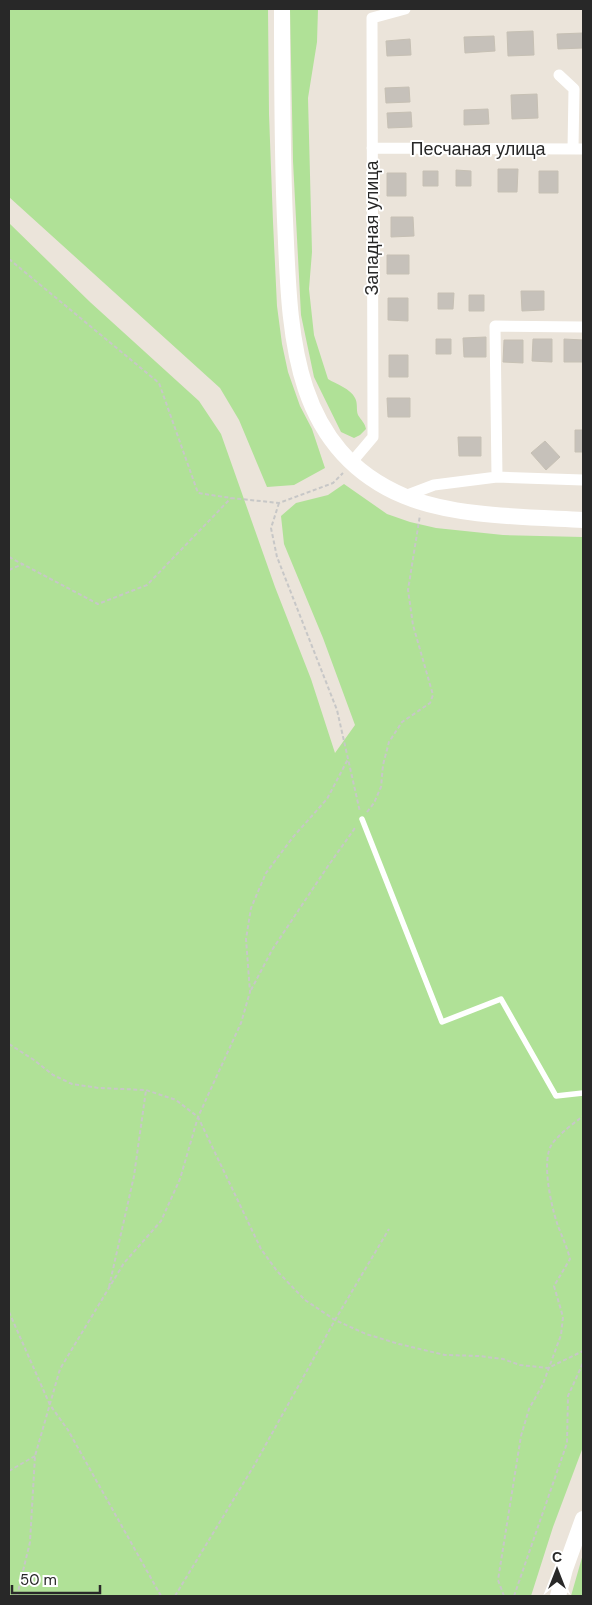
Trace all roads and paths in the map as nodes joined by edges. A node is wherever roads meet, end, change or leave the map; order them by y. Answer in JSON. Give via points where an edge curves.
{"nodes":[{"id":1,"x":282,"y":9,"type":"edge"},
{"id":2,"x":405,"y":9,"type":"edge"},
{"id":3,"x":559,"y":75,"type":"dead end"},
{"id":4,"x":372,"y":148,"type":"junction"},
{"id":5,"x":578,"y":149,"type":"edge"},
{"id":6,"x":9,"y":258,"type":"edge"},
{"id":7,"x":583,"y":327,"type":"edge"},
{"id":8,"x":351,"y":463,"type":"junction"},
{"id":9,"x":497,"y":478,"type":"junction"},
{"id":10,"x":583,"y":480,"type":"edge"},
{"id":11,"x":405,"y":496,"type":"junction"},
{"id":12,"x":231,"y":498,"type":"junction"},
{"id":13,"x":422,"y":502,"type":"junction"},
{"id":14,"x":279,"y":503,"type":"junction"},
{"id":15,"x":583,"y":520,"type":"edge"},
{"id":16,"x":9,"y":557,"type":"edge"},
{"id":17,"x":23,"y":564,"type":"junction"},
{"id":18,"x":9,"y":570,"type":"edge"},
{"id":19,"x":348,"y":759,"type":"junction"},
{"id":20,"x":362,"y":819,"type":"junction"},
{"id":21,"x":250,"y":992,"type":"junction"},
{"id":22,"x":9,"y":1044,"type":"edge"},
{"id":23,"x":146,"y":1090,"type":"junction"},
{"id":24,"x":583,"y":1093,"type":"edge"},
{"id":25,"x":583,"y":1116,"type":"edge"},
{"id":26,"x":198,"y":1117,"type":"junction"},
{"id":27,"x":389,"y":1229,"type":"dead end"},
{"id":28,"x":108,"y":1290,"type":"junction"},
{"id":29,"x":9,"y":1312,"type":"edge"},
{"id":30,"x":335,"y":1320,"type":"junction"},
{"id":31,"x":583,"y":1351,"type":"edge"},
{"id":32,"x":583,"y":1362,"type":"edge"},
{"id":33,"x":548,"y":1368,"type":"junction"},
{"id":34,"x":50,"y":1405,"type":"junction"},
{"id":35,"x":35,"y":1456,"type":"junction"},
{"id":36,"x":9,"y":1471,"type":"edge"},
{"id":37,"x":583,"y":1519,"type":"edge"},
{"id":38,"x":17,"y":1596,"type":"edge"},
{"id":39,"x":161,"y":1596,"type":"edge"},
{"id":40,"x":175,"y":1596,"type":"edge"},
{"id":41,"x":504,"y":1596,"type":"edge"},
{"id":42,"x":514,"y":1596,"type":"edge"},
{"id":43,"x":558,"y":1596,"type":"edge"}],
"edges":[{"from":1,"to":8,"type":"main road","via":[[282,158],[294,344],[312,406],[323,427]]},
{"from":2,"to":4,"type":"street","name":"Западная улица","via":[[372,18]]},
{"from":3,"to":5,"type":"street","via":[[574,89]]},
{"from":4,"to":5,"type":"street","name":"Песчаная улица"},
{"from":4,"to":8,"type":"street","name":"Западная улица","via":[[373,437]]},
{"from":6,"to":12,"type":"path","via":[[158,383],[198,493]]},
{"from":7,"to":9,"type":"street","via":[[495,326]]},
{"from":8,"to":11,"type":"main road"},
{"from":8,"to":14,"type":"path","via":[[333,483]]},
{"from":9,"to":10,"type":"street"},
{"from":9,"to":11,"type":"street","via":[[434,485]]},
{"from":11,"to":13,"type":"main road"},
{"from":12,"to":14,"type":"path"},
{"from":12,"to":17,"type":"path","via":[[147,585],[98,604]]},
{"from":13,"to":15,"type":"main road","via":[[468,512]]},
{"from":13,"to":20,"type":"path","via":[[408,590],[413,625],[433,695],[430,703],[402,722],[389,742],[381,787]]},
{"from":14,"to":19,"type":"path","via":[[271,528],[276,557],[337,710]]},
{"from":16,"to":17,"type":"path"},
{"from":17,"to":18,"type":"path"},
{"from":19,"to":20,"type":"path"},
{"from":19,"to":21,"type":"path","via":[[327,799],[292,837],[266,873],[251,908],[246,939]]},
{"from":20,"to":21,"type":"path","via":[[272,950]]},
{"from":20,"to":24,"type":"lane","via":[[442,1022],[501,999],[556,1096]]},
{"from":21,"to":26,"type":"path","via":[[241,1023]]},
{"from":22,"to":23,"type":"path","via":[[72,1084]]},
{"from":23,"to":26,"type":"path","via":[[176,1100]]},
{"from":23,"to":28,"type":"path","via":[[134,1176]]},
{"from":25,"to":33,"type":"path","via":[[551,1145],[548,1161],[548,1184],[557,1224],[570,1259],[554,1286],[563,1317],[561,1334]]},
{"from":26,"to":28,"type":"path","via":[[180,1179],[161,1221],[124,1263]]},
{"from":26,"to":30,"type":"path","via":[[261,1249],[305,1300]]},
{"from":27,"to":30,"type":"path"},
{"from":28,"to":34,"type":"path","via":[[60,1369]]},
{"from":29,"to":34,"type":"path"},
{"from":30,"to":33,"type":"path","via":[[366,1334],[446,1355],[503,1359],[520,1365]]},
{"from":30,"to":40,"type":"path","via":[[255,1464]]},
{"from":31,"to":33,"type":"path"},
{"from":32,"to":42,"type":"path","via":[[568,1396],[567,1443]]},
{"from":33,"to":41,"type":"path","via":[[529,1409],[521,1436],[498,1580]]},
{"from":34,"to":35,"type":"path"},
{"from":34,"to":39,"type":"path","via":[[68,1430]]},
{"from":35,"to":36,"type":"path"},
{"from":35,"to":38,"type":"path","via":[[30,1542]]},
{"from":37,"to":43,"type":"main road"}]}
